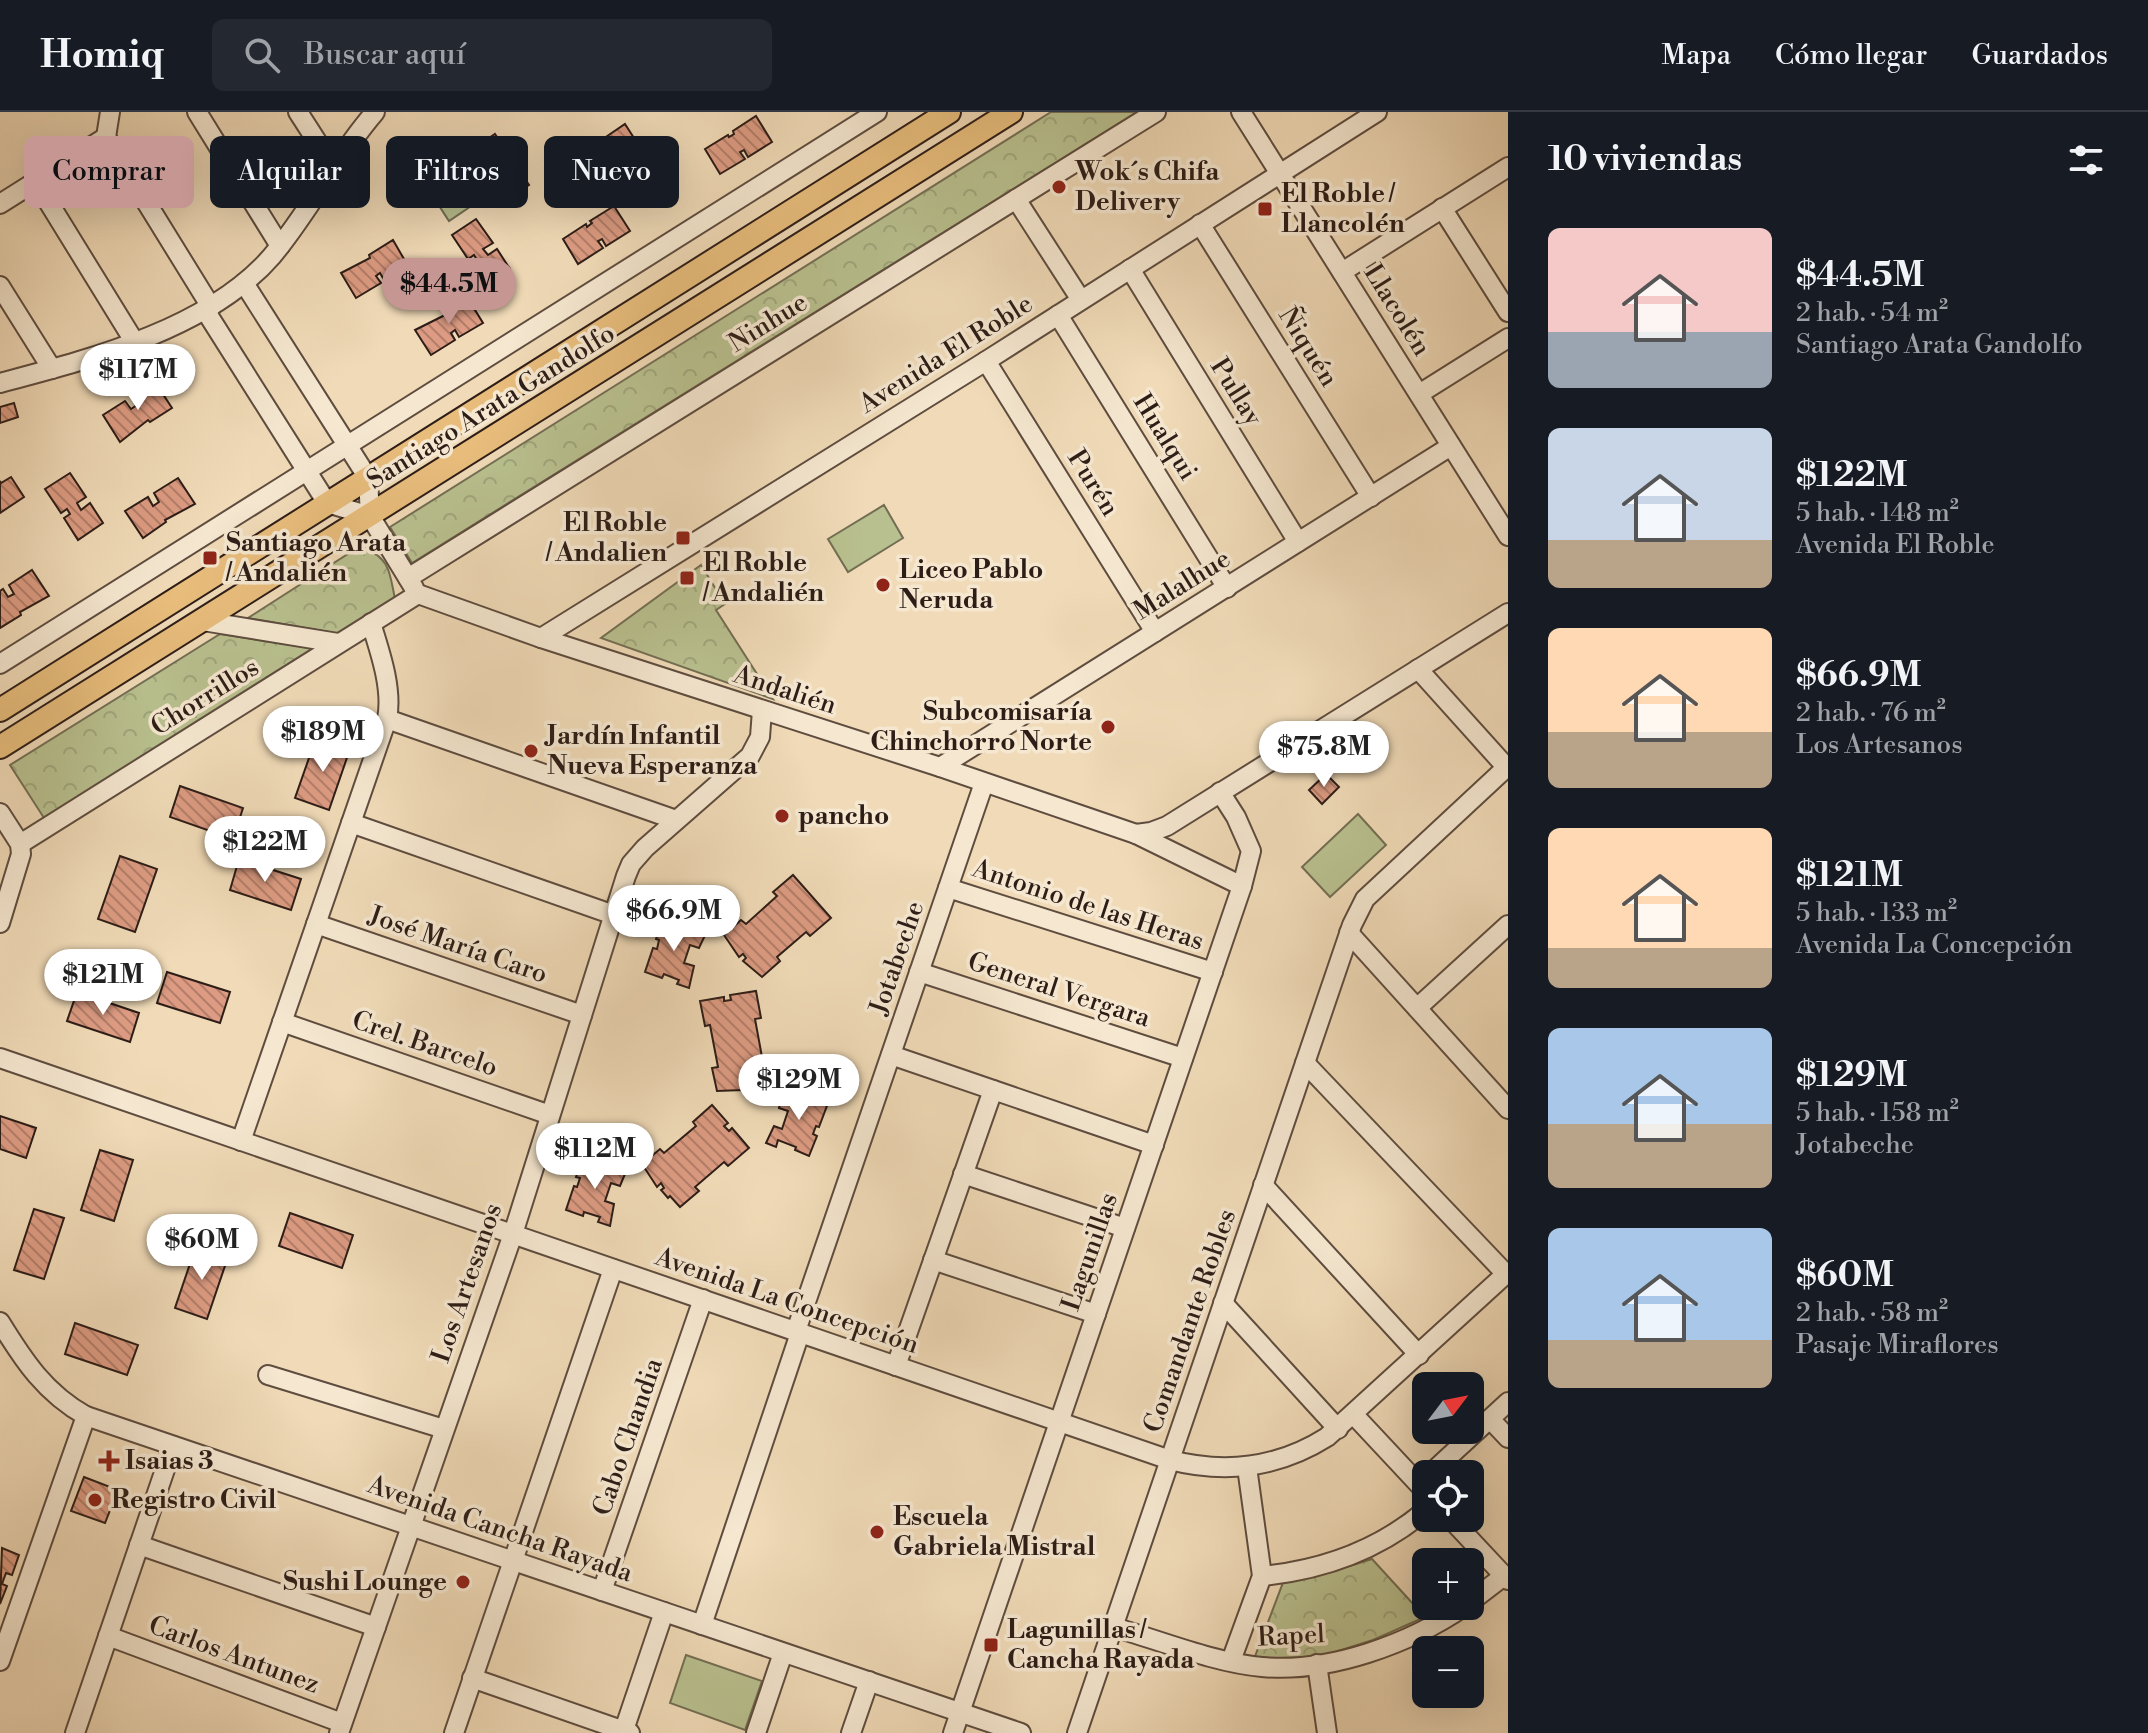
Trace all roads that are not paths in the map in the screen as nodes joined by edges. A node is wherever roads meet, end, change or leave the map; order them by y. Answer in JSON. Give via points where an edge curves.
{"nodes":[{"id":1,"x":110,"y":112,"type":"edge"},
{"id":2,"x":197,"y":112,"type":"edge"},
{"id":3,"x":298,"y":112,"type":"edge"},
{"id":4,"x":877,"y":112,"type":"edge"},
{"id":5,"x":949,"y":112,"type":"edge"},
{"id":6,"x":1011,"y":112,"type":"edge"},
{"id":7,"x":1156,"y":112,"type":"edge"},
{"id":8,"x":1241,"y":112,"type":"edge"},
{"id":9,"x":1377,"y":112,"type":"edge"},
{"id":10,"x":372,"y":114,"type":"edge"},
{"id":11,"x":106,"y":136,"type":"edge"},
{"id":12,"x":313,"y":136,"type":"edge"},
{"id":13,"x":357,"y":136,"type":"edge"},
{"id":14,"x":1508,"y":167,"type":"edge"},
{"id":15,"x":1280,"y":173,"type":"junction"},
{"id":16,"x":24,"y":187,"type":"edge"},
{"id":17,"x":3,"y":195,"type":"edge"},
{"id":18,"x":1016,"y":199,"type":"junction"},
{"id":19,"x":52,"y":208,"type":"edge"},
{"id":20,"x":148,"y":208,"type":"edge"},
{"id":21,"x":306,"y":208,"type":"edge"},
{"id":22,"x":1442,"y":208,"type":"junction"},
{"id":23,"x":1200,"y":224,"type":"junction"},
{"id":24,"x":280,"y":246,"type":"junction"},
{"id":25,"x":1130,"y":269,"type":"junction"},
{"id":26,"x":1342,"y":272,"type":"junction"},
{"id":27,"x":244,"y":283,"type":"junction"},
{"id":28,"x":0,"y":286,"type":"edge"},
{"id":29,"x":1081,"y":300,"type":"junction"},
{"id":30,"x":208,"y":309,"type":"junction"},
{"id":31,"x":1508,"y":312,"type":"edge"},
{"id":32,"x":1058,"y":315,"type":"junction"},
{"id":33,"x":1508,"y":338,"type":"edge"},
{"id":34,"x":134,"y":341,"type":"junction"},
{"id":35,"x":986,"y":361,"type":"junction"},
{"id":36,"x":52,"y":369,"type":"junction"},
{"id":37,"x":0,"y":383,"type":"edge"},
{"id":38,"x":1419,"y":394,"type":"junction"},
{"id":39,"x":348,"y":445,"type":"junction"},
{"id":40,"x":1451,"y":446,"type":"junction"},
{"id":41,"x":307,"y":471,"type":"junction"},
{"id":42,"x":368,"y":478,"type":"junction"},
{"id":43,"x":1371,"y":497,"type":"junction"},
{"id":44,"x":327,"y":503,"type":"junction"},
{"id":45,"x":370,"y":516,"type":"junction"},
{"id":46,"x":1508,"y":536,"type":"edge"},
{"id":47,"x":1298,"y":542,"type":"junction"},
{"id":48,"x":408,"y":578,"type":"junction"},
{"id":49,"x":1227,"y":588,"type":"junction"},
{"id":50,"x":418,"y":594,"type":"junction"},
{"id":51,"x":1508,"y":613,"type":"edge"},
{"id":52,"x":203,"y":621,"type":"junction"},
{"id":53,"x":371,"y":623,"type":"junction"},
{"id":54,"x":1155,"y":632,"type":"junction"},
{"id":55,"x":541,"y":638,"type":"junction"},
{"id":56,"x":338,"y":643,"type":"junction"},
{"id":57,"x":0,"y":664,"type":"edge"},
{"id":58,"x":1418,"y":669,"type":"junction"},
{"id":59,"x":0,"y":710,"type":"edge"},
{"id":60,"x":762,"y":710,"type":"junction"},
{"id":61,"x":387,"y":719,"type":"junction"},
{"id":62,"x":0,"y":747,"type":"edge"},
{"id":63,"x":940,"y":767,"type":"junction"},
{"id":64,"x":1508,"y":767,"type":"edge"},
{"id":65,"x":984,"y":783,"type":"junction"},
{"id":66,"x":1220,"y":792,"type":"junction"},
{"id":67,"x":0,"y":813,"type":"edge"},
{"id":68,"x":676,"y":820,"type":"junction"},
{"id":69,"x":351,"y":823,"type":"junction"},
{"id":70,"x":1136,"y":834,"type":"junction"},
{"id":71,"x":20,"y":844,"type":"junction"},
{"id":72,"x":1242,"y":886,"type":"junction"},
{"id":73,"x":948,"y":888,"type":"junction"},
{"id":74,"x":614,"y":915,"type":"junction"},
{"id":75,"x":0,"y":923,"type":"edge"},
{"id":76,"x":316,"y":924,"type":"junction"},
{"id":77,"x":1508,"y":925,"type":"edge"},
{"id":78,"x":1350,"y":929,"type":"junction"},
{"id":79,"x":919,"y":972,"type":"junction"},
{"id":80,"x":1213,"y":972,"type":"junction"},
{"id":81,"x":1417,"y":1008,"type":"junction"},
{"id":82,"x":582,"y":1015,"type":"junction"},
{"id":83,"x":282,"y":1022,"type":"junction"},
{"id":84,"x":891,"y":1055,"type":"junction"},
{"id":85,"x":0,"y":1058,"type":"edge"},
{"id":86,"x":1183,"y":1058,"type":"junction"},
{"id":87,"x":1305,"y":1063,"type":"junction"},
{"id":88,"x":1501,"y":1087,"type":"edge"},
{"id":89,"x":993,"y":1090,"type":"junction"},
{"id":90,"x":1508,"y":1109,"type":"edge"},
{"id":91,"x":550,"y":1115,"type":"junction"},
{"id":92,"x":241,"y":1141,"type":"junction"},
{"id":93,"x":1154,"y":1145,"type":"junction"},
{"id":94,"x":963,"y":1174,"type":"junction"},
{"id":95,"x":1263,"y":1185,"type":"junction"},
{"id":96,"x":1125,"y":1228,"type":"junction"},
{"id":97,"x":513,"y":1234,"type":"junction"},
{"id":98,"x":933,"y":1260,"type":"junction"},
{"id":99,"x":613,"y":1269,"type":"junction"},
{"id":100,"x":1507,"y":1273,"type":"edge"},
{"id":101,"x":703,"y":1299,"type":"junction"},
{"id":102,"x":1223,"y":1303,"type":"junction"},
{"id":103,"x":1096,"y":1314,"type":"junction"},
{"id":104,"x":0,"y":1322,"type":"edge"},
{"id":105,"x":798,"y":1332,"type":"junction"},
{"id":106,"x":1419,"y":1355,"type":"junction"},
{"id":107,"x":896,"y":1366,"type":"junction"},
{"id":108,"x":268,"y":1375,"type":"dead end"},
{"id":109,"x":1508,"y":1402,"type":"edge"},
{"id":110,"x":1354,"y":1415,"type":"junction"},
{"id":111,"x":86,"y":1416,"type":"junction"},
{"id":112,"x":1490,"y":1419,"type":"junction"},
{"id":113,"x":1059,"y":1422,"type":"junction"},
{"id":114,"x":444,"y":1429,"type":"junction"},
{"id":115,"x":1338,"y":1429,"type":"junction"},
{"id":116,"x":1508,"y":1438,"type":"edge"},
{"id":117,"x":173,"y":1446,"type":"junction"},
{"id":118,"x":1170,"y":1460,"type":"junction"},
{"id":119,"x":1448,"y":1460,"type":"edge"},
{"id":120,"x":1247,"y":1467,"type":"junction"},
{"id":121,"x":1412,"y":1470,"type":"edge"},
{"id":122,"x":1412,"y":1521,"type":"edge"},
{"id":123,"x":410,"y":1526,"type":"junction"},
{"id":124,"x":1463,"y":1532,"type":"edge"},
{"id":125,"x":139,"y":1545,"type":"junction"},
{"id":126,"x":512,"y":1561,"type":"junction"},
{"id":127,"x":1262,"y":1576,"type":"junction"},
{"id":128,"x":1506,"y":1578,"type":"edge"},
{"id":129,"x":602,"y":1591,"type":"junction"},
{"id":130,"x":1484,"y":1593,"type":"edge"},
{"id":131,"x":664,"y":1612,"type":"junction"},
{"id":132,"x":1441,"y":1620,"type":"edge"},
{"id":133,"x":702,"y":1625,"type":"junction"},
{"id":134,"x":376,"y":1627,"type":"junction"},
{"id":135,"x":1113,"y":1627,"type":"junction"},
{"id":136,"x":108,"y":1636,"type":"junction"},
{"id":137,"x":783,"y":1653,"type":"junction"},
{"id":138,"x":0,"y":1661,"type":"edge"},
{"id":139,"x":1231,"y":1661,"type":"junction"},
{"id":140,"x":1317,"y":1664,"type":"junction"},
{"id":141,"x":472,"y":1678,"type":"junction"},
{"id":142,"x":869,"y":1681,"type":"junction"},
{"id":143,"x":960,"y":1712,"type":"junction"},
{"id":144,"x":341,"y":1728,"type":"edge"},
{"id":145,"x":626,"y":1732,"type":"edge"},
{"id":146,"x":75,"y":1733,"type":"edge"},
{"id":147,"x":454,"y":1733,"type":"edge"},
{"id":148,"x":756,"y":1733,"type":"edge"},
{"id":149,"x":851,"y":1733,"type":"edge"},
{"id":150,"x":953,"y":1733,"type":"edge"},
{"id":151,"x":1021,"y":1733,"type":"edge"},
{"id":152,"x":1077,"y":1733,"type":"edge"},
{"id":153,"x":1327,"y":1733,"type":"edge"}],
"edges":[{"from":1,"to":11,"type":"street"},
{"from":2,"to":24,"type":"street"},
{"from":3,"to":12,"type":"street"},
{"from":4,"to":39,"type":"street","name":"Santiago Arata Gandolfo"},
{"from":5,"to":42,"type":"main road","name":"Santiago Arata Gandolfo"},
{"from":6,"to":45,"type":"main road","name":"Santiago Arata Gandolfo"},
{"from":7,"to":18,"type":"street","name":"Ninhue"},
{"from":8,"to":15,"type":"street","name":"Llacolén"},
{"from":9,"to":15,"type":"street","name":"Avenida El Roble"},
{"from":10,"to":13,"type":"street"},
{"from":14,"to":22,"type":"street"},
{"from":15,"to":23,"type":"street","name":"Avenida El Roble"},
{"from":15,"to":26,"type":"street","name":"Llacolén"},
{"from":16,"to":17,"type":"street"},
{"from":18,"to":29,"type":"street"},
{"from":18,"to":48,"type":"street","name":"Ninhue"},
{"from":19,"to":34,"type":"street"},
{"from":20,"to":30,"type":"street"},
{"from":21,"to":24,"type":"street"},
{"from":22,"to":26,"type":"street"},
{"from":22,"to":31,"type":"street"},
{"from":23,"to":25,"type":"street","name":"Avenida El Roble"},
{"from":23,"to":43,"type":"street","name":"Ñiquén"},
{"from":24,"to":27,"type":"street"},
{"from":25,"to":29,"type":"street","name":"Avenida El Roble"},
{"from":25,"to":47,"type":"street","name":"Pullay"},
{"from":26,"to":38,"type":"street","name":"Llacolén"},
{"from":27,"to":30,"type":"street"},
{"from":27,"to":39,"type":"street"},
{"from":28,"to":36,"type":"street"},
{"from":29,"to":32,"type":"street","name":"Avenida El Roble"},
{"from":30,"to":34,"type":"street"},
{"from":30,"to":41,"type":"street"},
{"from":32,"to":35,"type":"street","name":"Avenida El Roble"},
{"from":32,"to":49,"type":"street","name":"Hualqui"},
{"from":33,"to":38,"type":"street"},
{"from":34,"to":36,"type":"street"},
{"from":35,"to":54,"type":"street","name":"Purén"},
{"from":35,"to":55,"type":"street","name":"Avenida El Roble"},
{"from":36,"to":37,"type":"street"},
{"from":38,"to":40,"type":"street","name":"Llacolén"},
{"from":39,"to":41,"type":"street","name":"Santiago Arata Gandolfo"},
{"from":39,"to":42,"type":"street"},
{"from":40,"to":43,"type":"street","name":"Malalhue"},
{"from":40,"to":46,"type":"street","name":"Llacolén"},
{"from":41,"to":44,"type":"street"},
{"from":41,"to":57,"type":"street","name":"Santiago Arata Gandolfo"},
{"from":42,"to":44,"type":"main road","name":"Santiago Arata Gandolfo"},
{"from":42,"to":45,"type":"street"},
{"from":43,"to":47,"type":"street","name":"Malalhue"},
{"from":44,"to":45,"type":"street"},
{"from":44,"to":59,"type":"main road","name":"Santiago Arata Gandolfo"},
{"from":45,"to":48,"type":"street"},
{"from":45,"to":52,"type":"main road","name":"Santiago Arata Gandolfo"},
{"from":47,"to":49,"type":"street","name":"Malalhue"},
{"from":48,"to":50,"type":"street"},
{"from":49,"to":54,"type":"street","name":"Malalhue"},
{"from":50,"to":53,"type":"street","name":"Chorrillos"},
{"from":50,"to":55,"type":"street","name":"Andalién"},
{"from":51,"to":58,"type":"street"},
{"from":52,"to":56,"type":"street"},
{"from":52,"to":62,"type":"main road","name":"Santiago Arata Gandolfo"},
{"from":53,"to":56,"type":"street","name":"Chorrillos"},
{"from":53,"to":61,"type":"street"},
{"from":54,"to":63,"type":"street","name":"Malalhue"},
{"from":55,"to":60,"type":"street","name":"Andalién"},
{"from":56,"to":71,"type":"street","name":"Chorrillos"},
{"from":58,"to":64,"type":"street"},
{"from":58,"to":66,"type":"street"},
{"from":60,"to":63,"type":"street","name":"Andalién"},
{"from":60,"to":68,"type":"street","name":"Los Artesanos","via":[[760,737],[750,756]]},
{"from":61,"to":68,"type":"street"},
{"from":61,"to":69,"type":"street"},
{"from":63,"to":65,"type":"street","name":"Andalién"},
{"from":64,"to":78,"type":"street","name":"Comandante Robles","via":[[1365,899]]},
{"from":65,"to":70,"type":"street","name":"Andalién"},
{"from":65,"to":73,"type":"street","name":"Jotabeche"},
{"from":66,"to":70,"type":"street","via":[[1167,826]]},
{"from":66,"to":72,"type":"street","name":"Lagunillas","via":[[1251,851]]},
{"from":67,"to":71,"type":"street"},
{"from":68,"to":74,"type":"street","name":"Los Artesanos","via":[[637,855]]},
{"from":69,"to":74,"type":"street"},
{"from":69,"to":76,"type":"street"},
{"from":70,"to":72,"type":"street","name":"Andalién"},
{"from":71,"to":75,"type":"street"},
{"from":72,"to":80,"type":"street","name":"Lagunillas"},
{"from":73,"to":79,"type":"street","name":"Jotabeche"},
{"from":73,"to":80,"type":"street","name":"Antonio de las Heras"},
{"from":74,"to":82,"type":"street","name":"Los Artesanos"},
{"from":76,"to":82,"type":"street","name":"José María Caro"},
{"from":76,"to":83,"type":"street"},
{"from":77,"to":81,"type":"street"},
{"from":78,"to":81,"type":"street"},
{"from":78,"to":87,"type":"street","name":"Comandante Robles"},
{"from":79,"to":84,"type":"street","name":"Jotabeche"},
{"from":79,"to":86,"type":"street","name":"General Vergara"},
{"from":80,"to":86,"type":"street","name":"Lagunillas"},
{"from":81,"to":88,"type":"street"},
{"from":82,"to":91,"type":"street","name":"Los Artesanos"},
{"from":83,"to":91,"type":"street","name":"Crel. Barcelo"},
{"from":83,"to":92,"type":"street"},
{"from":84,"to":89,"type":"street"},
{"from":84,"to":105,"type":"street","name":"Jotabeche"},
{"from":85,"to":92,"type":"street","name":"Avenida La Concepción"},
{"from":86,"to":93,"type":"street","name":"Lagunillas"},
{"from":87,"to":95,"type":"street","name":"Comandante Robles"},
{"from":87,"to":100,"type":"street"},
{"from":88,"to":90,"type":"street"},
{"from":89,"to":93,"type":"street"},
{"from":89,"to":94,"type":"street"},
{"from":91,"to":97,"type":"street","name":"Los Artesanos"},
{"from":92,"to":97,"type":"street","name":"Avenida La Concepción"},
{"from":93,"to":96,"type":"street","name":"Lagunillas"},
{"from":94,"to":96,"type":"street"},
{"from":94,"to":98,"type":"street"},
{"from":95,"to":102,"type":"street","name":"Comandante Robles"},
{"from":95,"to":106,"type":"street"},
{"from":96,"to":103,"type":"street","name":"Lagunillas"},
{"from":97,"to":99,"type":"street","name":"Avenida La Concepción"},
{"from":97,"to":114,"type":"street","name":"Los Artesanos"},
{"from":98,"to":103,"type":"street"},
{"from":98,"to":107,"type":"street"},
{"from":99,"to":101,"type":"street","name":"Avenida La Concepción"},
{"from":99,"to":126,"type":"street"},
{"from":100,"to":106,"type":"street","name":"Avenida La Concepción"},
{"from":101,"to":105,"type":"street","name":"Avenida La Concepción"},
{"from":101,"to":129,"type":"street","name":"Cabo Chandia"},
{"from":102,"to":115,"type":"street"},
{"from":102,"to":118,"type":"street","name":"Comandante Robles"},
{"from":103,"to":113,"type":"street","name":"Lagunillas"},
{"from":104,"to":111,"type":"street","name":"Avenida Cancha Rayada","via":[[39,1381]]},
{"from":105,"to":107,"type":"street","name":"Avenida La Concepción"},
{"from":105,"to":133,"type":"street","name":"Jotabeche"},
{"from":106,"to":110,"type":"street","name":"Avenida La Concepción"},
{"from":107,"to":113,"type":"street","name":"Avenida La Concepción"},
{"from":108,"to":114,"type":"street"},
{"from":109,"to":112,"type":"street"},
{"from":110,"to":115,"type":"street","name":"Avenida La Concepción"},
{"from":110,"to":121,"type":"street"},
{"from":111,"to":117,"type":"street","name":"Avenida Cancha Rayada"},
{"from":111,"to":138,"type":"street"},
{"from":112,"to":116,"type":"street"},
{"from":112,"to":119,"type":"street"},
{"from":113,"to":118,"type":"street","name":"Avenida La Concepción"},
{"from":113,"to":143,"type":"street","name":"Lagunillas"},
{"from":114,"to":123,"type":"street","name":"Los Artesanos"},
{"from":115,"to":120,"type":"street","name":"Avenida La Concepción","via":[[1302,1451]]},
{"from":117,"to":123,"type":"street","name":"Avenida Cancha Rayada"},
{"from":117,"to":125,"type":"street"},
{"from":118,"to":120,"type":"street","name":"Avenida La Concepción","via":[[1200,1467]]},
{"from":118,"to":135,"type":"street","name":"Comandante Robles"},
{"from":120,"to":127,"type":"street"},
{"from":122,"to":127,"type":"street","via":[[1349,1557]]},
{"from":123,"to":126,"type":"street","name":"Avenida Cancha Rayada"},
{"from":123,"to":134,"type":"street","name":"Los Artesanos"},
{"from":124,"to":128,"type":"street"},
{"from":125,"to":134,"type":"street"},
{"from":125,"to":136,"type":"street"},
{"from":126,"to":129,"type":"street","name":"Avenida Cancha Rayada"},
{"from":126,"to":141,"type":"street"},
{"from":127,"to":139,"type":"street"},
{"from":128,"to":130,"type":"street"},
{"from":129,"to":131,"type":"street","name":"Avenida Cancha Rayada"},
{"from":131,"to":133,"type":"street","name":"Avenida Cancha Rayada"},
{"from":131,"to":145,"type":"street"},
{"from":132,"to":140,"type":"street","name":"Rapel","via":[[1387,1645]]},
{"from":133,"to":137,"type":"street","name":"Avenida Cancha Rayada"},
{"from":134,"to":144,"type":"street","name":"Los Artesanos"},
{"from":135,"to":139,"type":"street","name":"Rapel"},
{"from":135,"to":152,"type":"street","name":"Comandante Robles"},
{"from":136,"to":144,"type":"street","name":"Carlos Antunez"},
{"from":136,"to":146,"type":"street"},
{"from":137,"to":142,"type":"street","name":"Avenida Cancha Rayada"},
{"from":137,"to":148,"type":"street"},
{"from":139,"to":140,"type":"street","name":"Rapel","via":[[1276,1668]]},
{"from":140,"to":153,"type":"street"},
{"from":141,"to":145,"type":"street"},
{"from":141,"to":147,"type":"street"},
{"from":142,"to":143,"type":"street","name":"Avenida Cancha Rayada"},
{"from":142,"to":149,"type":"street"},
{"from":143,"to":150,"type":"street","name":"Lagunillas"},
{"from":143,"to":151,"type":"street","name":"Avenida Cancha Rayada"}]}
